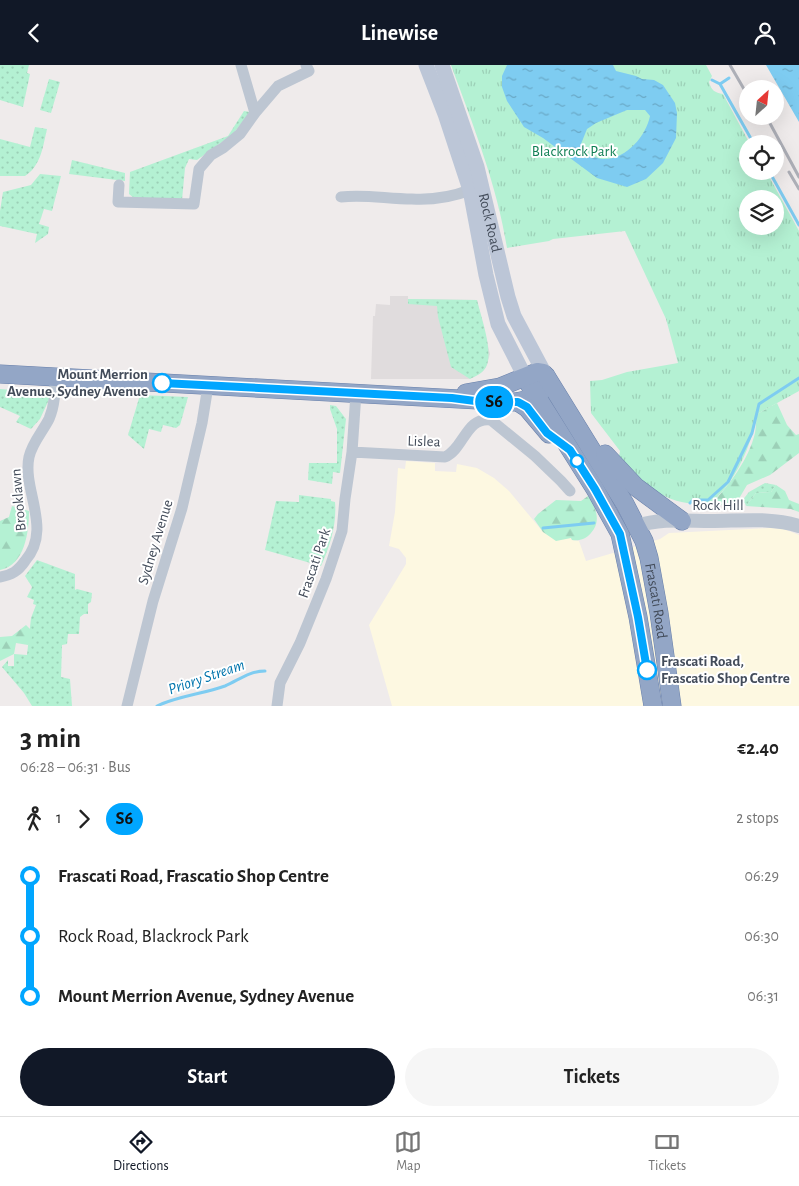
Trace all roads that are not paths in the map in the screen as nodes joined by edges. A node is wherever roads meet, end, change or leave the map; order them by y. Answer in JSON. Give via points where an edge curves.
{"nodes":[{"id":1,"x":241,"y":65,"type":"edge"},
{"id":2,"x":320,"y":65,"type":"edge"},
{"id":3,"x":426,"y":65,"type":"edge"},
{"id":4,"x":442,"y":65,"type":"edge"},
{"id":5,"x":307,"y":68,"type":"edge"},
{"id":6,"x":256,"y":113,"type":"junction"},
{"id":7,"x":119,"y":185,"type":"dead end"},
{"id":8,"x":470,"y":190,"type":"junction"},
{"id":9,"x":341,"y":197,"type":"dead end"},
{"id":10,"x":0,"y":374,"type":"edge"},
{"id":11,"x":546,"y":376,"type":"junction"},
{"id":12,"x":55,"y":377,"type":"junction"},
{"id":13,"x":525,"y":377,"type":"junction"},
{"id":14,"x":208,"y":385,"type":"junction"},
{"id":15,"x":356,"y":393,"type":"junction"},
{"id":16,"x":534,"y":394,"type":"junction"},
{"id":17,"x":452,"y":398,"type":"junction"},
{"id":18,"x":518,"y":402,"type":"junction"},
{"id":19,"x":572,"y":416,"type":"junction"},
{"id":20,"x":570,"y":450,"type":"junction"},
{"id":21,"x":352,"y":452,"type":"junction"},
{"id":22,"x":570,"y":491,"type":"dead end"},
{"id":23,"x":682,"y":521,"type":"junction"},
{"id":24,"x":638,"y":526,"type":"junction"},
{"id":25,"x":799,"y":526,"type":"edge"},
{"id":26,"x":620,"y":534,"type":"junction"},
{"id":27,"x":0,"y":577,"type":"edge"},
{"id":28,"x":127,"y":706,"type":"edge"},
{"id":29,"x":277,"y":706,"type":"edge"},
{"id":30,"x":653,"y":706,"type":"edge"},
{"id":31,"x":672,"y":706,"type":"edge"}],
"edges":[{"from":1,"to":6,"type":"street"},
{"from":2,"to":5,"type":"street"},
{"from":3,"to":8,"type":"main road","name":"Rock Road"},
{"from":4,"to":11,"type":"main road","name":"Rock Road","via":[[479,175],[511,307]]},
{"from":5,"to":6,"type":"street","via":[[278,85]]},
{"from":6,"to":7,"type":"street","via":[[240,134],[211,155],[199,169],[194,205],[118,202]]},
{"from":8,"to":9,"type":"street","via":[[412,199]]},
{"from":8,"to":13,"type":"main road","name":"Rock Road","via":[[498,324]]},
{"from":10,"to":12,"type":"highway"},
{"from":11,"to":13,"type":"highway","via":[[536,372]]},
{"from":11,"to":16,"type":"highway","via":[[546,386]]},
{"from":11,"to":19,"type":"highway","name":"Frascati Road"},
{"from":12,"to":14,"type":"highway"},
{"from":12,"to":27,"type":"street","name":"Brooklawn","via":[[54,404],[30,456],[30,483],[36,511],[34,546],[19,569]]},
{"from":13,"to":16,"type":"highway"},
{"from":13,"to":17,"type":"highway","via":[[500,387]]},
{"from":14,"to":15,"type":"highway"},
{"from":14,"to":28,"type":"street","name":"Sydney Avenue","via":[[182,508],[153,601]]},
{"from":15,"to":17,"type":"highway"},
{"from":15,"to":21,"type":"street","name":"Frascati Park"},
{"from":16,"to":18,"type":"highway"},
{"from":16,"to":20,"type":"highway"},
{"from":17,"to":18,"type":"highway"},
{"from":18,"to":20,"type":"highway","via":[[527,407],[547,433]]},
{"from":19,"to":23,"type":"highway","via":[[592,434],[608,458],[634,486]]},
{"from":19,"to":24,"type":"highway","name":"Frascati Road"},
{"from":20,"to":26,"type":"highway","name":"Frascati Road"},
{"from":21,"to":22,"type":"street","name":"Lislea","via":[[445,457],[452,453],[475,423],[491,420],[536,456]]},
{"from":21,"to":29,"type":"street","name":"Frascati Park","via":[[342,531],[300,643],[280,683]]},
{"from":23,"to":24,"type":"street","name":"Rock Hill"},
{"from":23,"to":25,"type":"street","name":"Rock Hill","via":[[776,521]]},
{"from":24,"to":26,"type":"highway"},
{"from":24,"to":31,"type":"highway","name":"Frascati Road","via":[[649,558]]},
{"from":26,"to":30,"type":"highway","name":"Frascati Road"}]}
